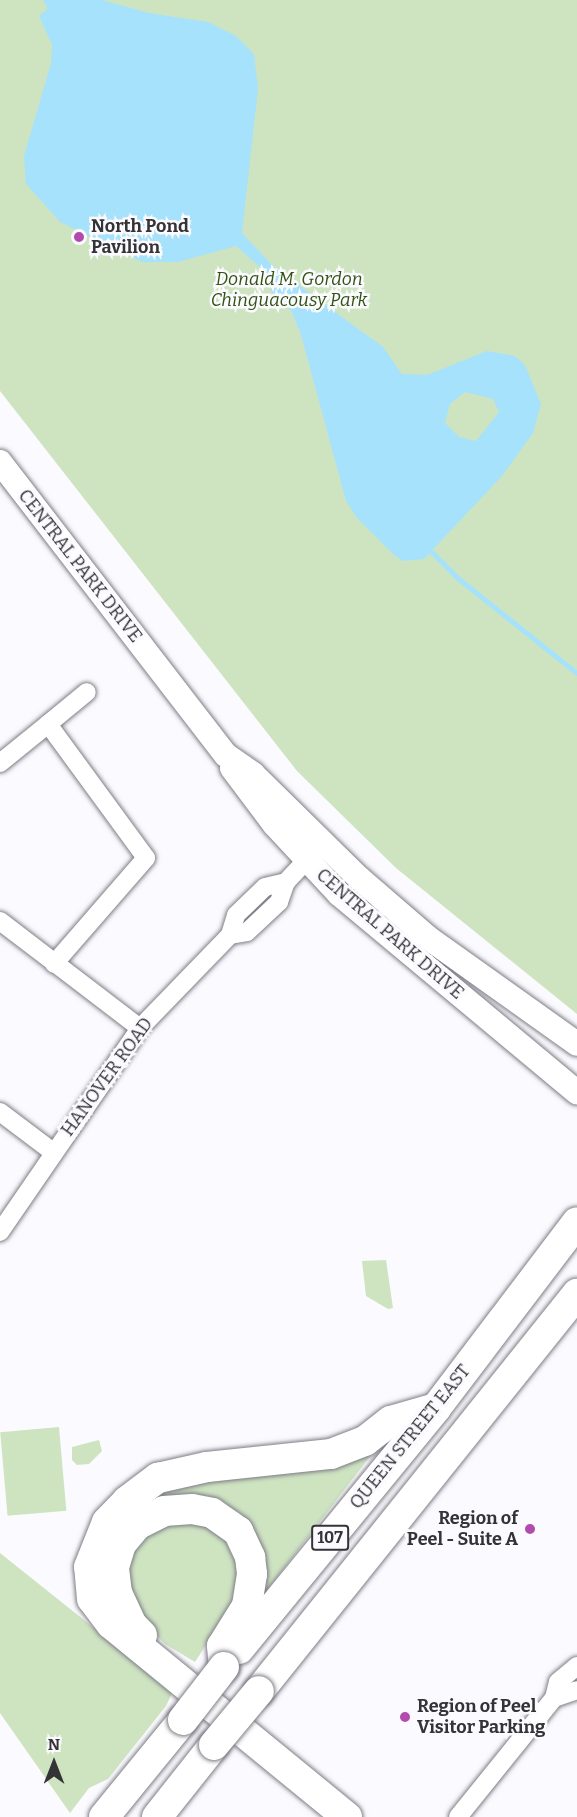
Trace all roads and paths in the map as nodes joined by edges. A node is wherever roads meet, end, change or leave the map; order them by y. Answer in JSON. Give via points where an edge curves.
{"nodes":[{"id":1,"x":0,"y":462,"type":"edge"},
{"id":2,"x":87,"y":692,"type":"dead end"},
{"id":3,"x":48,"y":724,"type":"junction"},
{"id":4,"x":0,"y":763,"type":"edge"},
{"id":5,"x":315,"y":851,"type":"junction"},
{"id":6,"x":0,"y":921,"type":"edge"},
{"id":7,"x":54,"y":964,"type":"junction"},
{"id":8,"x":140,"y":1028,"type":"junction"},
{"id":9,"x":577,"y":1044,"type":"edge"},
{"id":10,"x":577,"y":1092,"type":"edge"},
{"id":11,"x":0,"y":1112,"type":"edge"},
{"id":12,"x":53,"y":1152,"type":"junction"},
{"id":13,"x":577,"y":1222,"type":"edge"},
{"id":14,"x":0,"y":1232,"type":"edge"},
{"id":15,"x":577,"y":1294,"type":"edge"},
{"id":16,"x":436,"y":1408,"type":"junction"},
{"id":17,"x":577,"y":1666,"type":"edge"},
{"id":18,"x":224,"y":1667,"type":"junction"},
{"id":19,"x":577,"y":1690,"type":"edge"},
{"id":20,"x":554,"y":1698,"type":"junction"},
{"id":21,"x":188,"y":1778,"type":"junction"},
{"id":22,"x":104,"y":1817,"type":"edge"},
{"id":23,"x":157,"y":1817,"type":"edge"},
{"id":24,"x":164,"y":1817,"type":"edge"},
{"id":25,"x":347,"y":1817,"type":"edge"},
{"id":26,"x":369,"y":1817,"type":"edge"},
{"id":27,"x":458,"y":1817,"type":"edge"}],
"edges":[{"from":1,"to":5,"type":"street","name":"CENTRAL PARK DRIVE","via":[[226,755],[253,774]]},
{"from":2,"to":3,"type":"street"},
{"from":3,"to":4,"type":"street"},
{"from":3,"to":7,"type":"street","via":[[146,858]]},
{"from":5,"to":8,"type":"street","name":"HANOVER ROAD","via":[[286,882],[265,886],[236,915],[230,935]]},
{"from":5,"to":9,"type":"street","name":"CENTRAL PARK DRIVE"},
{"from":5,"to":10,"type":"street","name":"CENTRAL PARK DRIVE","via":[[339,894]]},
{"from":6,"to":7,"type":"street"},
{"from":7,"to":8,"type":"street"},
{"from":8,"to":12,"type":"street","name":"HANOVER ROAD"},
{"from":11,"to":12,"type":"street"},
{"from":12,"to":14,"type":"street","name":"HANOVER ROAD"},
{"from":13,"to":16,"type":"main road","name":"QUEEN STREET EAST","number":"107"},
{"from":15,"to":21,"type":"main road","number":"107","bridge":true},
{"from":16,"to":18,"type":"main road","name":"QUEEN STREET EAST","number":"107"},
{"from":16,"to":25,"type":"main road","via":[[391,1421],[366,1441],[331,1454],[207,1467],[158,1478],[107,1522],[89,1567],[92,1599],[111,1624]]},
{"from":17,"to":20,"type":"street","via":[[558,1682]]},
{"from":18,"to":22,"type":"main road","name":"QUEEN STREET EAST","number":"107","bridge":true},
{"from":18,"to":26,"type":"main road","via":[[222,1646],[241,1618],[251,1590],[251,1565],[242,1538],[222,1518],[203,1510],[178,1509],[149,1517],[128,1534],[114,1566],[117,1593],[132,1626]]},
{"from":19,"to":20,"type":"street"},
{"from":20,"to":27,"type":"street"},
{"from":21,"to":23,"type":"main road","number":"107"},
{"from":21,"to":24,"type":"main road","via":[[184,1791]]}]}
